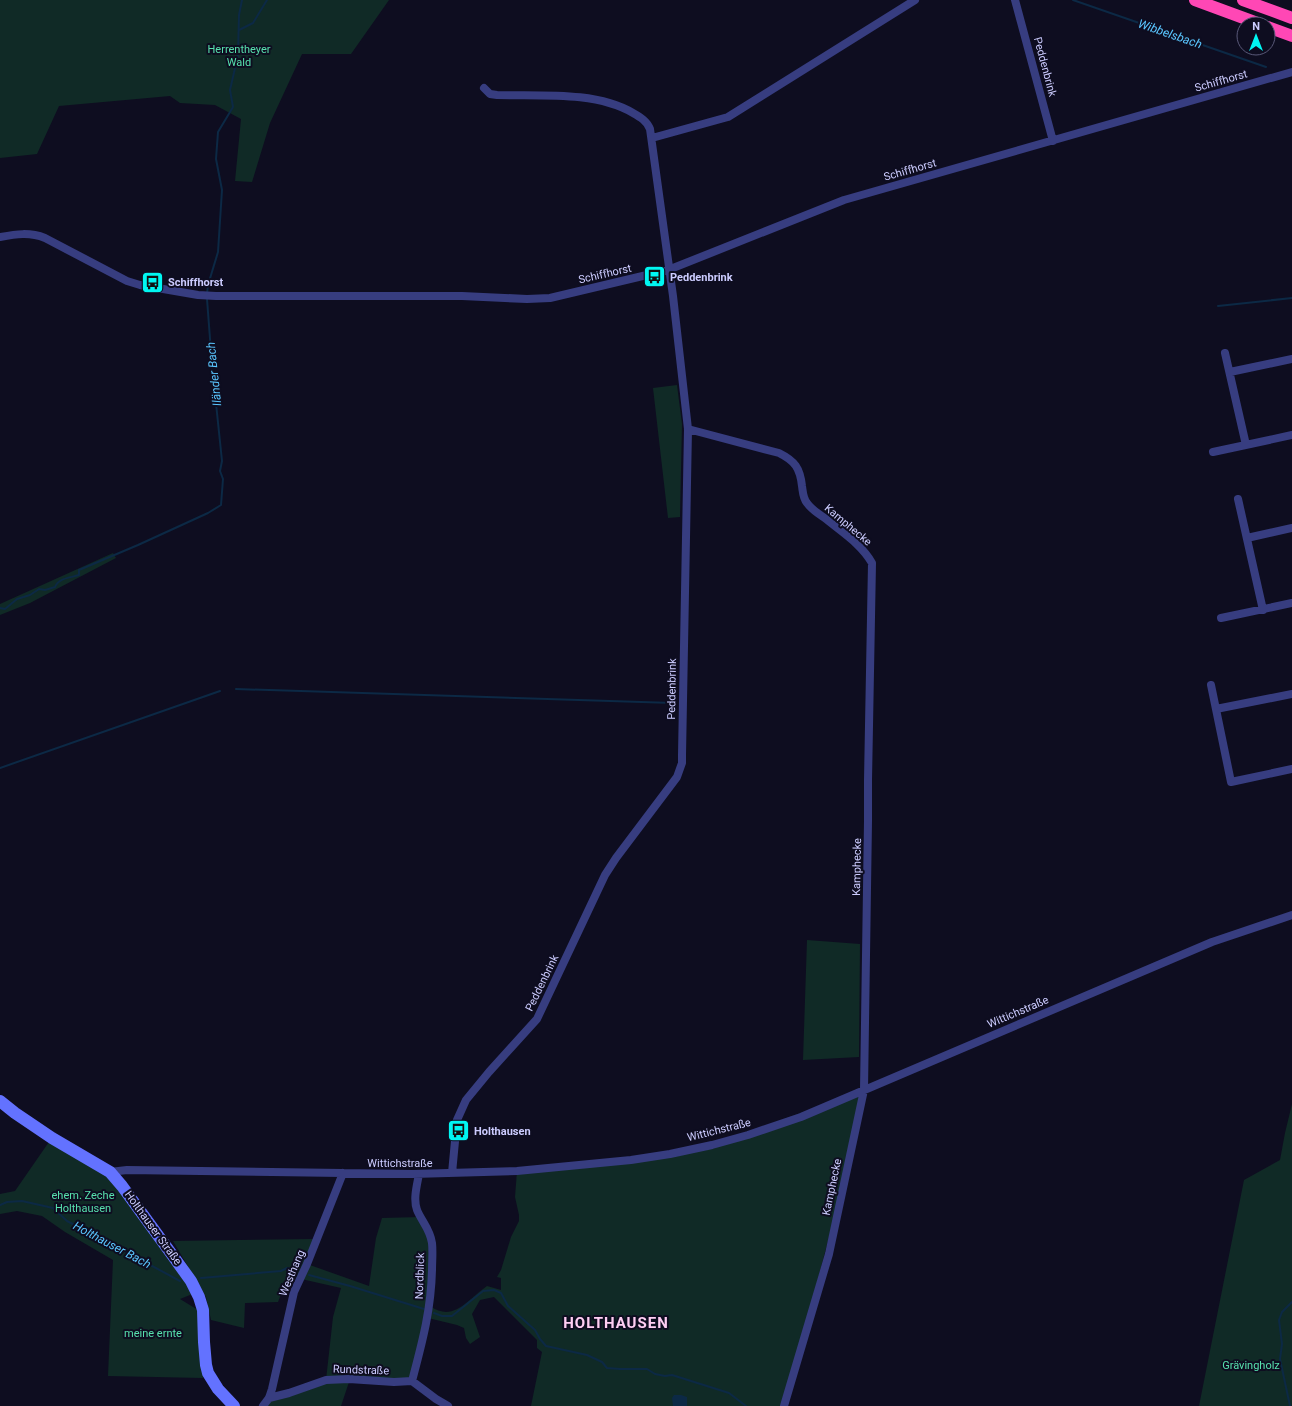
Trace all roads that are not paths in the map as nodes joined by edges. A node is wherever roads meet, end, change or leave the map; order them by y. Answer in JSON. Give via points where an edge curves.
{"nodes":[{"id":1,"x":915,"y":0,"type":"edge"},
{"id":2,"x":1015,"y":0,"type":"edge"},
{"id":3,"x":1195,"y":0,"type":"edge"},
{"id":4,"x":1243,"y":0,"type":"edge"},
{"id":5,"x":1238,"y":16,"type":"edge"},
{"id":6,"x":1292,"y":18,"type":"edge"},
{"id":7,"x":1276,"y":30,"type":"edge"},
{"id":8,"x":1292,"y":36,"type":"edge"},
{"id":9,"x":1292,"y":72,"type":"edge"},
{"id":10,"x":484,"y":88,"type":"dead end"},
{"id":11,"x":652,"y":138,"type":"junction"},
{"id":12,"x":1054,"y":141,"type":"junction"},
{"id":13,"x":0,"y":238,"type":"edge"},
{"id":14,"x":668,"y":270,"type":"junction"},
{"id":15,"x":1225,"y":353,"type":"dead end"},
{"id":16,"x":1292,"y":359,"type":"edge"},
{"id":17,"x":1230,"y":372,"type":"junction"},
{"id":18,"x":688,"y":429,"type":"junction"},
{"id":19,"x":1292,"y":435,"type":"edge"},
{"id":20,"x":1246,"y":445,"type":"junction"},
{"id":21,"x":1213,"y":452,"type":"dead end"},
{"id":22,"x":1238,"y":499,"type":"dead end"},
{"id":23,"x":1292,"y":528,"type":"edge"},
{"id":24,"x":1247,"y":538,"type":"junction"},
{"id":25,"x":1292,"y":603,"type":"edge"},
{"id":26,"x":1263,"y":610,"type":"junction"},
{"id":27,"x":1221,"y":618,"type":"dead end"},
{"id":28,"x":1210,"y":684,"type":"dead end"},
{"id":29,"x":1292,"y":694,"type":"edge"},
{"id":30,"x":1216,"y":709,"type":"junction"},
{"id":31,"x":1292,"y":769,"type":"edge"},
{"id":32,"x":1292,"y":915,"type":"edge"},
{"id":33,"x":864,"y":1090,"type":"junction"},
{"id":34,"x":0,"y":1100,"type":"edge"},
{"id":35,"x":110,"y":1172,"type":"junction"},
{"id":36,"x":343,"y":1173,"type":"junction"},
{"id":37,"x":452,"y":1173,"type":"junction"},
{"id":38,"x":419,"y":1174,"type":"junction"},
{"id":39,"x":412,"y":1381,"type":"junction"},
{"id":40,"x":269,"y":1398,"type":"junction"},
{"id":41,"x":437,"y":1403,"type":"edge"},
{"id":42,"x":234,"y":1406,"type":"edge"},
{"id":43,"x":263,"y":1406,"type":"edge"},
{"id":44,"x":448,"y":1406,"type":"edge"},
{"id":45,"x":784,"y":1406,"type":"edge"}],
"edges":[{"from":1,"to":11,"type":"street","via":[[728,117]]},
{"from":2,"to":12,"type":"street","name":"Peddenbrink"},
{"from":3,"to":5,"type":"highway"},
{"from":4,"to":6,"type":"highway"},
{"from":7,"to":8,"type":"highway"},
{"from":9,"to":12,"type":"street","name":"Schiffhorst"},
{"from":10,"to":11,"type":"street","name":"Peddenbrink","via":[[490,94],[578,97],[616,105],[647,123]]},
{"from":11,"to":14,"type":"street","name":"Peddenbrink"},
{"from":12,"to":14,"type":"street","name":"Schiffhorst","via":[[844,200]]},
{"from":13,"to":14,"type":"street","name":"Schiffhorst","via":[[25,233],[36,234],[127,281],[212,296],[550,298]]},
{"from":14,"to":18,"type":"street","name":"Peddenbrink"},
{"from":15,"to":17,"type":"street"},
{"from":16,"to":17,"type":"street"},
{"from":17,"to":20,"type":"street"},
{"from":18,"to":33,"type":"street","name":"Kamphecke","via":[[788,457],[800,473],[803,494],[808,505],[858,544],[872,563]]},
{"from":18,"to":37,"type":"street","name":"Peddenbrink","via":[[680,771],[605,875],[537,1019],[466,1100],[457,1120]]},
{"from":19,"to":20,"type":"street"},
{"from":20,"to":21,"type":"street"},
{"from":22,"to":24,"type":"street"},
{"from":23,"to":24,"type":"street"},
{"from":24,"to":26,"type":"street"},
{"from":25,"to":26,"type":"street"},
{"from":26,"to":27,"type":"street"},
{"from":28,"to":30,"type":"street"},
{"from":29,"to":30,"type":"street"},
{"from":30,"to":31,"type":"street","via":[[1231,782]]},
{"from":32,"to":33,"type":"street","name":"Wittichstraße","via":[[1205,945]]},
{"from":33,"to":37,"type":"street","name":"Wittichstraße","via":[[767,1129],[670,1154],[517,1171]]},
{"from":33,"to":45,"type":"street","name":"Kamphecke","via":[[829,1254]]},
{"from":34,"to":35,"type":"street","name":"Holthauser Straße","via":[[52,1138]]},
{"from":35,"to":36,"type":"street","name":"Wittichstraße","via":[[134,1170]]},
{"from":35,"to":42,"type":"street","name":"Holthauser Straße","via":[[191,1281],[203,1310],[208,1373],[218,1389]]},
{"from":36,"to":38,"type":"street","name":"Wittichstraße"},
{"from":36,"to":40,"type":"street","name":"Westhang","via":[[294,1292]]},
{"from":37,"to":38,"type":"street","name":"Wittichstraße"},
{"from":38,"to":39,"type":"street","name":"Nordblick","via":[[415,1192],[416,1208],[428,1226],[431,1237],[432,1285],[428,1315]]},
{"from":39,"to":40,"type":"street","name":"Rundstraße","via":[[326,1380]]},
{"from":39,"to":41,"type":"street"},
{"from":40,"to":43,"type":"street","name":"Westhang"},
{"from":41,"to":44,"type":"street"}]}
